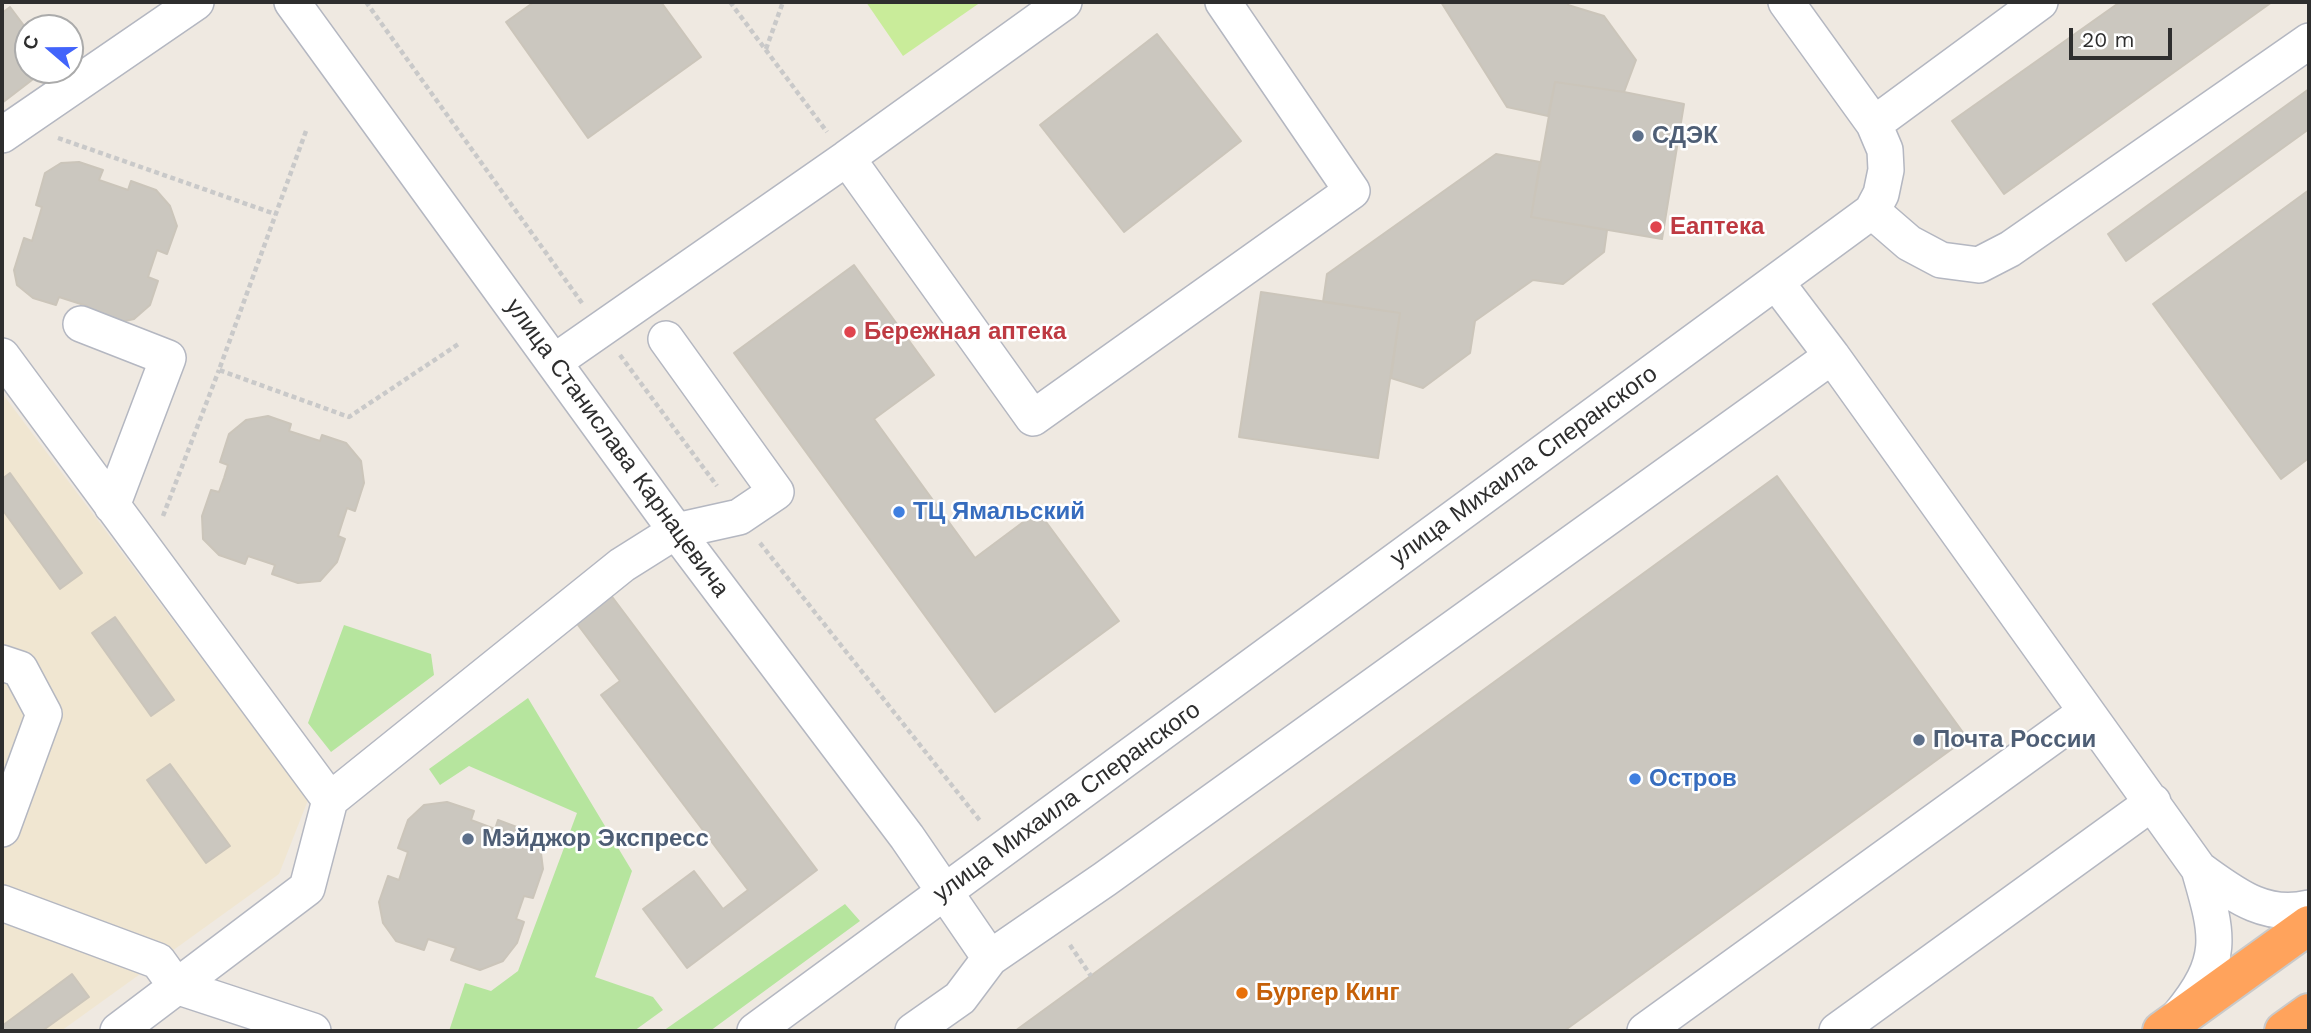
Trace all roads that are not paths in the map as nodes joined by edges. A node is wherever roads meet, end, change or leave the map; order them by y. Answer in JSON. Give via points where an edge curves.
{"nodes":[{"id":1,"x":197,"y":2,"type":"edge"},
{"id":2,"x":293,"y":2,"type":"edge"},
{"id":3,"x":1064,"y":2,"type":"edge"},
{"id":4,"x":1223,"y":2,"type":"edge"},
{"id":5,"x":1786,"y":2,"type":"edge"},
{"id":6,"x":2040,"y":2,"type":"edge"},
{"id":7,"x":2309,"y":41,"type":"edge"},
{"id":8,"x":1874,"y":124,"type":"junction"},
{"id":9,"x":2,"y":135,"type":"edge"},
{"id":10,"x":847,"y":158,"type":"junction"},
{"id":11,"x":1872,"y":211,"type":"junction"},
{"id":12,"x":1776,"y":282,"type":"junction"},
{"id":13,"x":81,"y":324,"type":"dead end"},
{"id":14,"x":666,"y":339,"type":"dead end"},
{"id":15,"x":2,"y":356,"type":"edge"},
{"id":16,"x":1832,"y":356,"type":"junction"},
{"id":17,"x":554,"y":362,"type":"junction"},
{"id":18,"x":112,"y":506,"type":"junction"},
{"id":19,"x":676,"y":531,"type":"junction"},
{"id":20,"x":2,"y":663,"type":"edge"},
{"id":21,"x":2086,"y":712,"type":"junction"},
{"id":22,"x":330,"y":800,"type":"junction"},
{"id":23,"x":2153,"y":802,"type":"junction"},
{"id":24,"x":2,"y":829,"type":"edge"},
{"id":25,"x":2199,"y":869,"type":"junction"},
{"id":26,"x":946,"y":891,"type":"junction"},
{"id":27,"x":2,"y":904,"type":"edge"},
{"id":28,"x":2309,"y":908,"type":"edge"},
{"id":29,"x":2309,"y":925,"type":"edge"},
{"id":30,"x":990,"y":958,"type":"junction"},
{"id":31,"x":176,"y":986,"type":"junction"},
{"id":32,"x":2309,"y":1013,"type":"edge"},
{"id":33,"x":2168,"y":1027,"type":"edge"},
{"id":34,"x":118,"y":1031,"type":"edge"},
{"id":35,"x":313,"y":1031,"type":"edge"},
{"id":36,"x":755,"y":1031,"type":"edge"},
{"id":37,"x":913,"y":1031,"type":"edge"},
{"id":38,"x":1644,"y":1031,"type":"edge"},
{"id":39,"x":1837,"y":1031,"type":"edge"},
{"id":40,"x":2284,"y":1031,"type":"edge"}],
"edges":[{"from":1,"to":9,"type":"street"},
{"from":2,"to":17,"type":"street","name":"улица Станислава Карнацевича"},
{"from":3,"to":10,"type":"street"},
{"from":4,"to":10,"type":"street","via":[[1352,191],[1033,418]]},
{"from":5,"to":8,"type":"street"},
{"from":6,"to":8,"type":"street"},
{"from":7,"to":11,"type":"street","via":[[2010,249],[1979,265],[1941,260],[1909,243]]},
{"from":8,"to":11,"type":"street","via":[[1885,150],[1886,170]]},
{"from":10,"to":17,"type":"street"},
{"from":11,"to":12,"type":"street","name":"улица Михаила Сперанского"},
{"from":12,"to":16,"type":"street"},
{"from":12,"to":26,"type":"street","name":"улица Михаила Сперанского"},
{"from":13,"to":18,"type":"street","via":[[168,358]]},
{"from":14,"to":19,"type":"street","via":[[776,492],[739,517]]},
{"from":15,"to":18,"type":"street"},
{"from":16,"to":21,"type":"street"},
{"from":16,"to":30,"type":"street"},
{"from":17,"to":19,"type":"street","name":"улица Станислава Карнацевича"},
{"from":18,"to":22,"type":"street"},
{"from":19,"to":22,"type":"street","via":[[622,565]]},
{"from":19,"to":26,"type":"street","name":"улица Станислава Карнацевича"},
{"from":20,"to":24,"type":"street","via":[[20,669],[44,714]]},
{"from":21,"to":23,"type":"street"},
{"from":21,"to":38,"type":"street"},
{"from":22,"to":31,"type":"street","via":[[307,888]]},
{"from":23,"to":25,"type":"street"},
{"from":23,"to":39,"type":"street"},
{"from":25,"to":28,"type":"street","via":[[2264,908],[2294,912]]},
{"from":25,"to":33,"type":"street","via":[[2216,944],[2199,989]]},
{"from":26,"to":30,"type":"street","name":"улица Станислава Карнацевича"},
{"from":26,"to":36,"type":"street","name":"улица Михаила Сперанского"},
{"from":27,"to":31,"type":"street","via":[[159,961]]},
{"from":29,"to":33,"type":"highway"},
{"from":30,"to":37,"type":"street","via":[[960,998]]},
{"from":31,"to":34,"type":"street"},
{"from":31,"to":35,"type":"street"},
{"from":32,"to":40,"type":"highway"}]}
